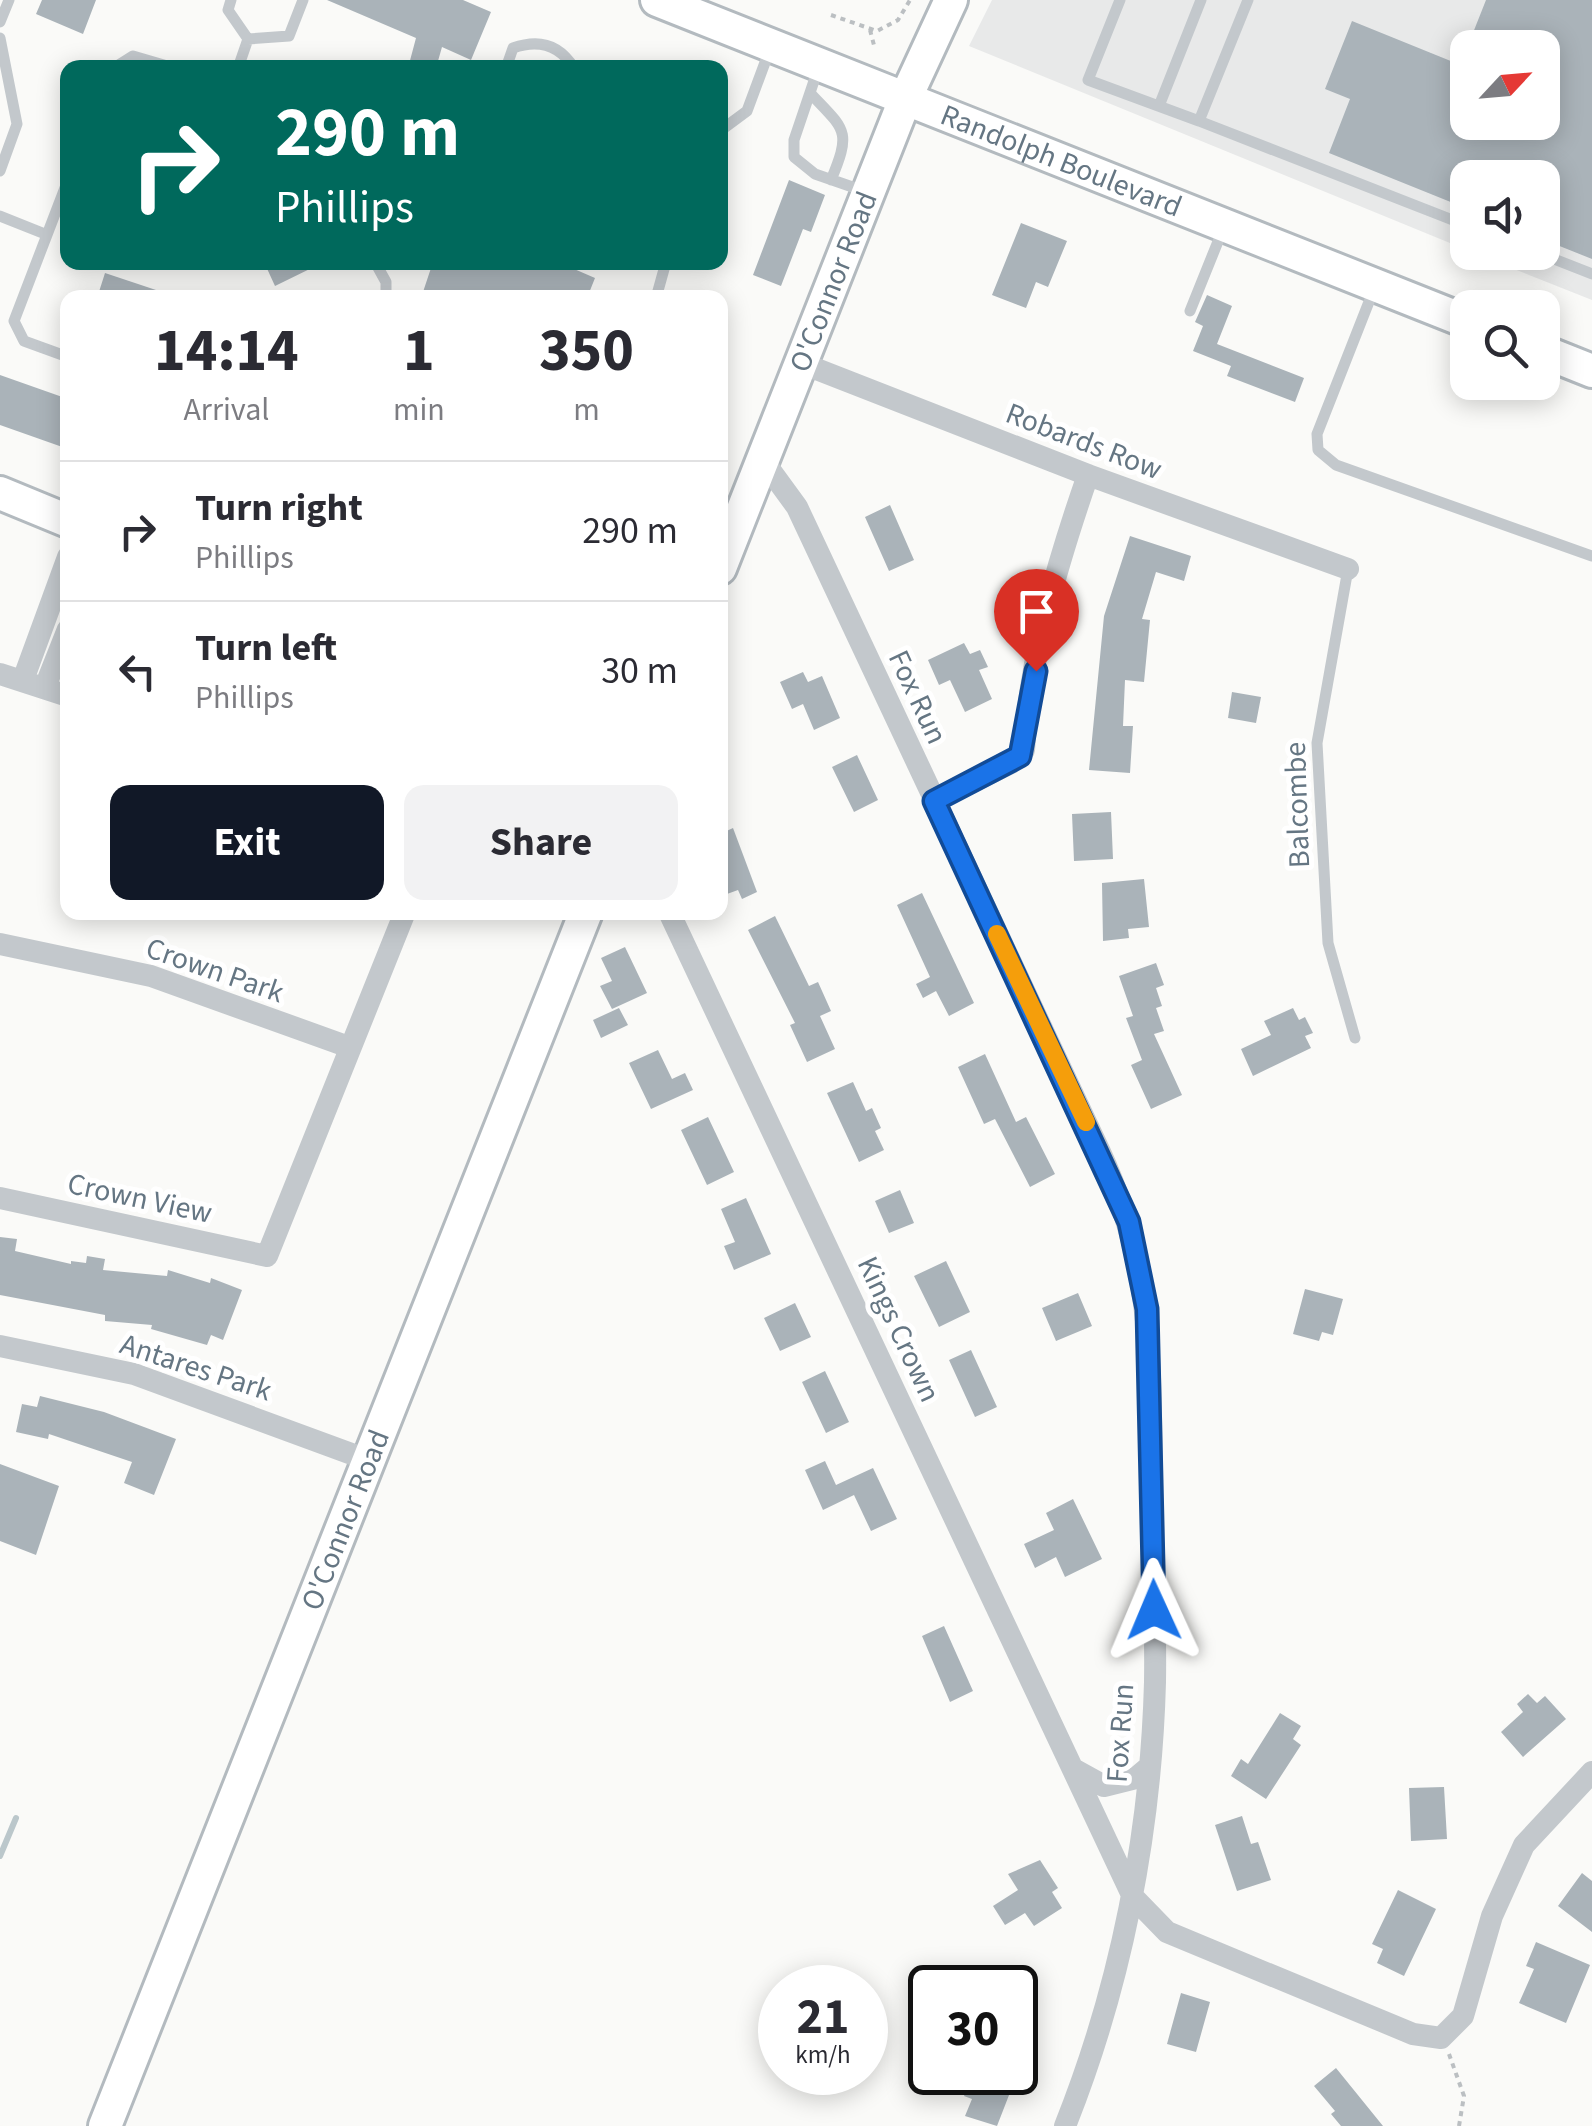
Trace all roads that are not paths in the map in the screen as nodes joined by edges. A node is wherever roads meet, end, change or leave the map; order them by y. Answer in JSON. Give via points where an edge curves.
{"nodes":[{"id":1,"x":9,"y":0,"type":"edge"},
{"id":2,"x":231,"y":0,"type":"edge"},
{"id":3,"x":304,"y":0,"type":"edge"},
{"id":4,"x":657,"y":0,"type":"edge"},
{"id":5,"x":951,"y":0,"type":"edge"},
{"id":6,"x":1120,"y":0,"type":"edge"},
{"id":7,"x":1201,"y":0,"type":"edge"},
{"id":8,"x":1248,"y":0,"type":"edge"},
{"id":9,"x":0,"y":22,"type":"edge"},
{"id":10,"x":0,"y":38,"type":"edge"},
{"id":11,"x":248,"y":39,"type":"junction"},
{"id":12,"x":771,"y":45,"type":"junction"},
{"id":13,"x":241,"y":60,"type":"edge"},
{"id":14,"x":509,"y":60,"type":"edge"},
{"id":15,"x":567,"y":60,"type":"edge"},
{"id":16,"x":814,"y":79,"type":"junction"},
{"id":17,"x":906,"y":97,"type":"junction"},
{"id":18,"x":1159,"y":106,"type":"junction"},
{"id":19,"x":1199,"y":121,"type":"junction"},
{"id":20,"x":728,"y":125,"type":"edge"},
{"id":21,"x":0,"y":170,"type":"edge"},
{"id":22,"x":832,"y":180,"type":"junction"},
{"id":23,"x":868,"y":192,"type":"junction"},
{"id":24,"x":60,"y":200,"type":"edge"},
{"id":25,"x":0,"y":216,"type":"edge"},
{"id":26,"x":1450,"y":219,"type":"edge"},
{"id":27,"x":1225,"y":226,"type":"junction"},
{"id":28,"x":46,"y":234,"type":"junction"},
{"id":29,"x":1560,"y":261,"type":"edge"},
{"id":30,"x":1592,"y":274,"type":"edge"},
{"id":31,"x":1376,"y":285,"type":"junction"},
{"id":32,"x":1190,"y":310,"type":"dead end"},
{"id":33,"x":1450,"y":315,"type":"edge"},
{"id":34,"x":60,"y":354,"type":"edge"},
{"id":35,"x":1560,"y":358,"type":"edge"},
{"id":36,"x":800,"y":364,"type":"junction"},
{"id":37,"x":1592,"y":371,"type":"edge"},
{"id":38,"x":762,"y":459,"type":"junction"},
{"id":39,"x":1088,"y":475,"type":"junction"},
{"id":40,"x":0,"y":492,"type":"edge"},
{"id":41,"x":60,"y":518,"type":"edge"},
{"id":42,"x":728,"y":547,"type":"edge"},
{"id":43,"x":1592,"y":556,"type":"edge"},
{"id":44,"x":1348,"y":569,"type":"joint"},
{"id":45,"x":60,"y":578,"type":"edge"},
{"id":46,"x":60,"y":638,"type":"edge"},
{"id":47,"x":22,"y":680,"type":"edge"},
{"id":48,"x":60,"y":693,"type":"edge"},
{"id":49,"x":934,"y":801,"type":"junction"},
{"id":50,"x":401,"y":920,"type":"edge"},
{"id":51,"x":583,"y":920,"type":"edge"},
{"id":52,"x":673,"y":920,"type":"edge"},
{"id":53,"x":0,"y":944,"type":"edge"},
{"id":54,"x":1355,"y":1038,"type":"dead end"},
{"id":55,"x":350,"y":1047,"type":"junction"},
{"id":56,"x":0,"y":1198,"type":"edge"},
{"id":57,"x":1,"y":1348,"type":"edge"},
{"id":58,"x":368,"y":1460,"type":"junction"},
{"id":59,"x":1149,"y":1767,"type":"junction"},
{"id":60,"x":1075,"y":1770,"type":"junction"},
{"id":61,"x":1592,"y":1772,"type":"edge"},
{"id":62,"x":1134,"y":1897,"type":"junction"},
{"id":63,"x":105,"y":2126,"type":"edge"},
{"id":64,"x":1065,"y":2126,"type":"edge"}],
"edges":[{"from":1,"to":9,"type":"lane"},
{"from":2,"to":11,"type":"lane","via":[[228,10]]},
{"from":3,"to":11,"type":"lane","via":[[289,36]]},
{"from":4,"to":12,"type":"main road","name":"Randolph Boulevard"},
{"from":5,"to":17,"type":"main road","name":"O'Connor Road"},
{"from":6,"to":18,"type":"lane","via":[[1088,80]]},
{"from":7,"to":18,"type":"lane"},
{"from":8,"to":19,"type":"lane"},
{"from":10,"to":21,"type":"lane","via":[[18,124]]},
{"from":11,"to":13,"type":"lane"},
{"from":12,"to":16,"type":"main road","name":"Randolph Boulevard"},
{"from":12,"to":20,"type":"lane","via":[[747,111]]},
{"from":14,"to":15,"type":"lane","via":[[513,48],[542,43]]},
{"from":16,"to":17,"type":"main road","name":"Randolph Boulevard"},
{"from":16,"to":22,"type":"lane","via":[[845,131]]},
{"from":16,"to":22,"type":"lane","via":[[794,158]]},
{"from":17,"to":23,"type":"main road","name":"O'Connor Road"},
{"from":17,"to":27,"type":"main road","name":"Randolph Boulevard"},
{"from":18,"to":19,"type":"lane"},
{"from":19,"to":26,"type":"lane"},
{"from":22,"to":23,"type":"lane"},
{"from":23,"to":36,"type":"main road","name":"O'Connor Road"},
{"from":24,"to":28,"type":"lane"},
{"from":25,"to":28,"type":"lane"},
{"from":27,"to":31,"type":"main road","name":"Randolph Boulevard"},
{"from":27,"to":32,"type":"lane"},
{"from":28,"to":34,"type":"lane","via":[[14,321],[24,341]]},
{"from":29,"to":30,"type":"lane"},
{"from":31,"to":33,"type":"main road","name":"Randolph Boulevard"},
{"from":31,"to":43,"type":"lane","via":[[1317,434],[1318,450],[1336,465]]},
{"from":35,"to":37,"type":"main road"},
{"from":36,"to":38,"type":"main road","name":"O'Connor Road"},
{"from":36,"to":39,"type":"street","name":"Robards Row"},
{"from":38,"to":42,"type":"main road","name":"O'Connor Road"},
{"from":38,"to":49,"type":"street","name":"Fox Run","via":[[796,507]]},
{"from":39,"to":44,"type":"street","name":"Robards Row"},
{"from":39,"to":49,"type":"street","via":[[1041,637],[1024,750]]},
{"from":40,"to":41,"type":"main road"},
{"from":44,"to":54,"type":"lane","name":"Balcombe","via":[[1316,743],[1328,943]]},
{"from":45,"to":47,"type":"street"},
{"from":46,"to":47,"type":"street"},
{"from":47,"to":48,"type":"street"},
{"from":49,"to":59,"type":"street","name":"Fox Run","via":[[1108,1169],[1140,1265],[1150,1353],[1155,1683]]},
{"from":50,"to":55,"type":"street"},
{"from":51,"to":58,"type":"main road","name":"O'Connor Road"},
{"from":52,"to":60,"type":"street","name":"Kings Crown"},
{"from":53,"to":55,"type":"street","name":"Crown Park","via":[[151,976]]},
{"from":55,"to":56,"type":"street","name":"Crown View","via":[[267,1256]]},
{"from":57,"to":58,"type":"street","name":"Antares Park","via":[[149,1379]]},
{"from":58,"to":63,"type":"main road","name":"O'Connor Road"},
{"from":59,"to":60,"type":"street","via":[[1136,1778],[1104,1786]]},
{"from":59,"to":62,"type":"street","name":"Fox Run"},
{"from":60,"to":62,"type":"street","name":"Kings Crown"},
{"from":61,"to":62,"type":"street","name":"Kings Crown","via":[[1524,1845],[1492,1916],[1463,2016],[1441,2038],[1413,2034],[1167,1932]]},
{"from":62,"to":64,"type":"street","name":"Fox Run"}]}
